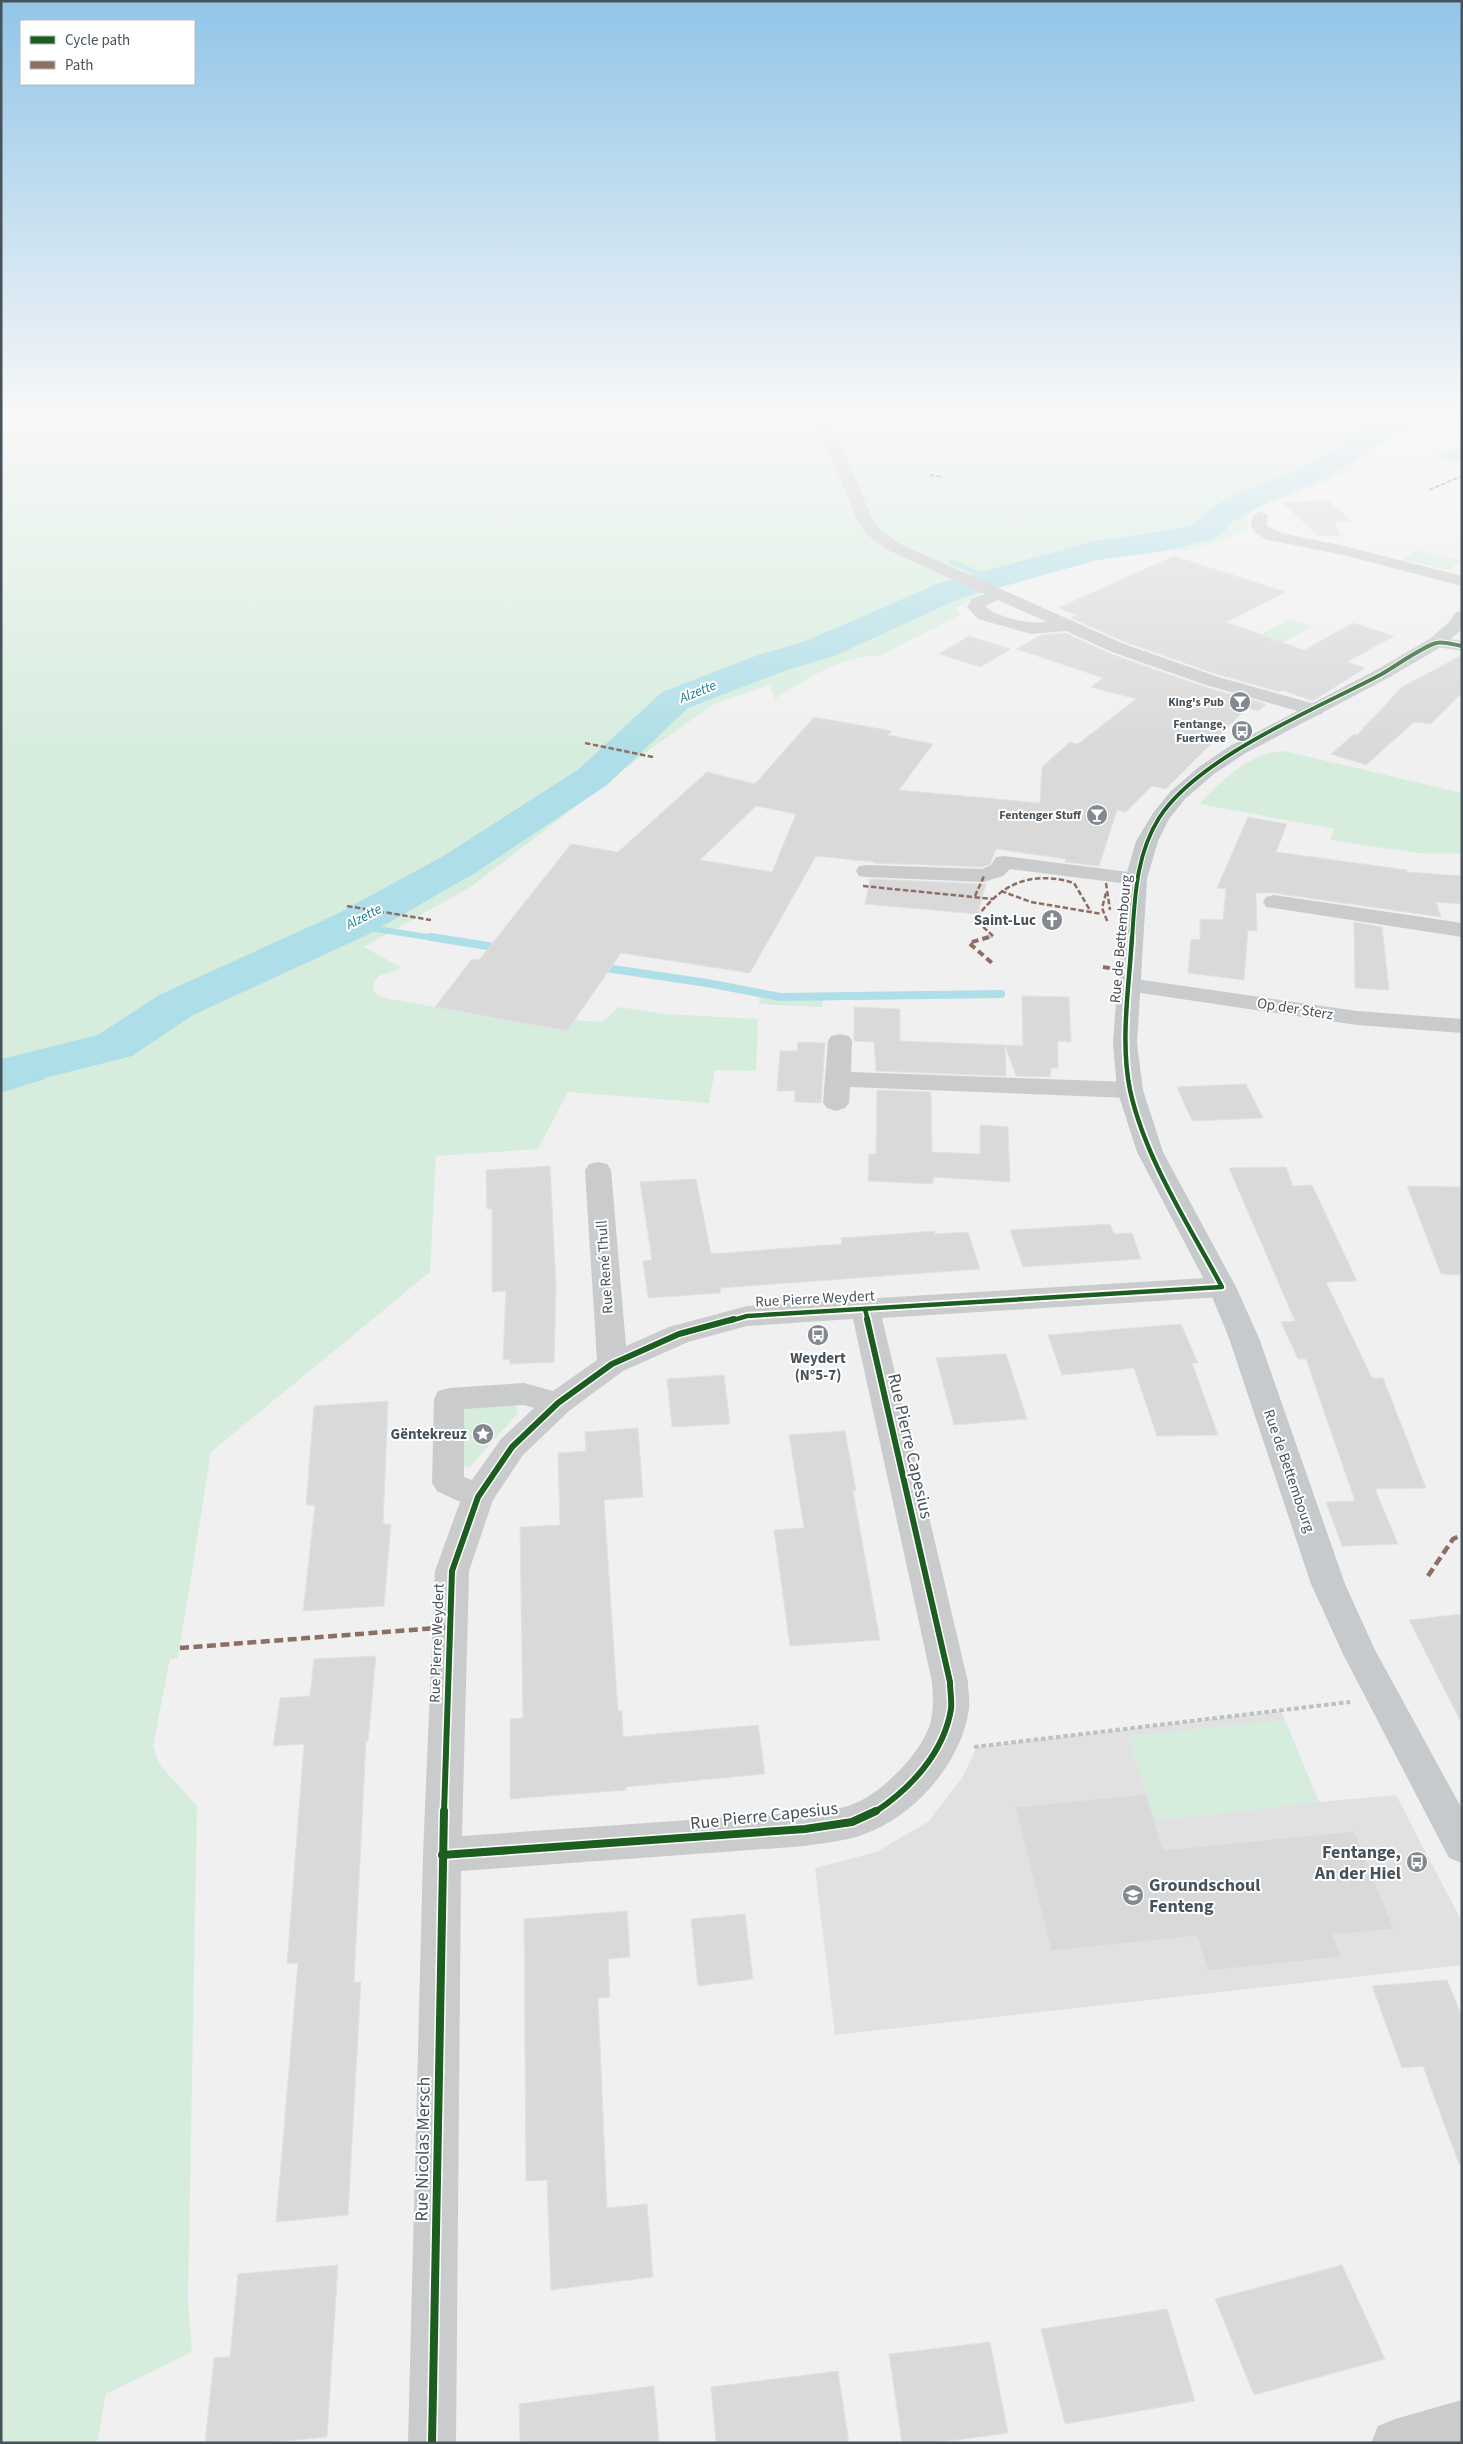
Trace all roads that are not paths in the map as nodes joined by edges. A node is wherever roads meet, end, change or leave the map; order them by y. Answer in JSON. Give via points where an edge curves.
{"nodes":[{"id":1,"x":868,"y":525,"type":"edge"},
{"id":2,"x":1259,"y":525,"type":"edge"},
{"id":3,"x":1462,"y":581,"type":"edge"},
{"id":4,"x":996,"y":593,"type":"junction"},
{"id":5,"x":1462,"y":616,"type":"edge"},
{"id":6,"x":1066,"y":626,"type":"junction"},
{"id":7,"x":1437,"y":642,"type":"junction"},
{"id":8,"x":1462,"y":646,"type":"edge"},
{"id":9,"x":1315,"y":710,"type":"junction"},
{"id":10,"x":867,"y":871,"type":"dead end"},
{"id":11,"x":1136,"y":879,"type":"junction"},
{"id":12,"x":1274,"y":902,"type":"dead end"},
{"id":13,"x":1462,"y":930,"type":"edge"},
{"id":14,"x":1130,"y":985,"type":"junction"},
{"id":15,"x":1462,"y":1026,"type":"edge"},
{"id":16,"x":840,"y":1041,"type":"dead end"},
{"id":17,"x":1130,"y":1090,"type":"junction"},
{"id":18,"x":598,"y":1170,"type":"dead end"},
{"id":19,"x":1222,"y":1287,"type":"junction"},
{"id":20,"x":865,"y":1309,"type":"junction"},
{"id":21,"x":612,"y":1364,"type":"junction"},
{"id":22,"x":558,"y":1403,"type":"junction"},
{"id":23,"x":478,"y":1497,"type":"junction"},
{"id":24,"x":1462,"y":1846,"type":"edge"},
{"id":25,"x":442,"y":1855,"type":"junction"},
{"id":26,"x":1462,"y":2424,"type":"edge"},
{"id":27,"x":432,"y":2443,"type":"edge"},
{"id":28,"x":1395,"y":2443,"type":"edge"}],
"edges":[{"from":1,"to":4,"type":"street","via":[[894,547]]},
{"from":2,"to":3,"type":"street","via":[[1263,532],[1274,536],[1328,546]]},
{"from":4,"to":6,"type":"street"},
{"from":4,"to":6,"type":"street","via":[[978,603],[978,611],[1031,629]]},
{"from":5,"to":7,"type":"main road","name":"Rue de Bettembourg"},
{"from":6,"to":9,"type":"street","via":[[1168,666]]},
{"from":7,"to":8,"type":"street"},
{"from":7,"to":9,"type":"main road","name":"Rue de Bettembourg"},
{"from":9,"to":11,"type":"main road","name":"Rue de Bettembourg","via":[[1236,750],[1206,770],[1178,795],[1160,816],[1147,841]]},
{"from":10,"to":11,"type":"street","name":"Rue de Bettembourg","via":[[984,876],[995,873],[1004,862]]},
{"from":11,"to":14,"type":"main road","name":"Rue de Bettembourg"},
{"from":12,"to":13,"type":"street"},
{"from":14,"to":15,"type":"street","name":"Op der Sterz","via":[[1357,1018]]},
{"from":14,"to":17,"type":"main road","name":"Rue de Bettembourg","via":[[1126,1043]]},
{"from":16,"to":17,"type":"street","via":[[837,1091]]},
{"from":17,"to":19,"type":"main road","name":"Rue de Bettembourg","via":[[1150,1152]]},
{"from":18,"to":21,"type":"street","name":"Rue René Thull"},
{"from":19,"to":20,"type":"street","name":"Rue Pierre Weydert"},
{"from":19,"to":24,"type":"main road","name":"Rue de Bettembourg","via":[[1244,1338],[1328,1584],[1360,1654]]},
{"from":20,"to":21,"type":"street","name":"Rue Pierre Weydert","via":[[747,1316],[679,1334]]},
{"from":20,"to":25,"type":"street","name":"Rue Pierre Capesius","via":[[950,1682],[951,1710],[928,1764],[899,1796],[858,1820],[804,1829]]},
{"from":21,"to":22,"type":"street","name":"Rue Pierre Weydert"},
{"from":22,"to":23,"type":"street","name":"Rue Pierre Weydert","via":[[512,1447]]},
{"from":22,"to":23,"type":"street","via":[[524,1394],[449,1399],[448,1483]]},
{"from":23,"to":25,"type":"street","name":"Rue Pierre Weydert","via":[[452,1571]]},
{"from":25,"to":27,"type":"street","name":"Rue Nicolas Mersch"},
{"from":26,"to":28,"type":"street"}]}
